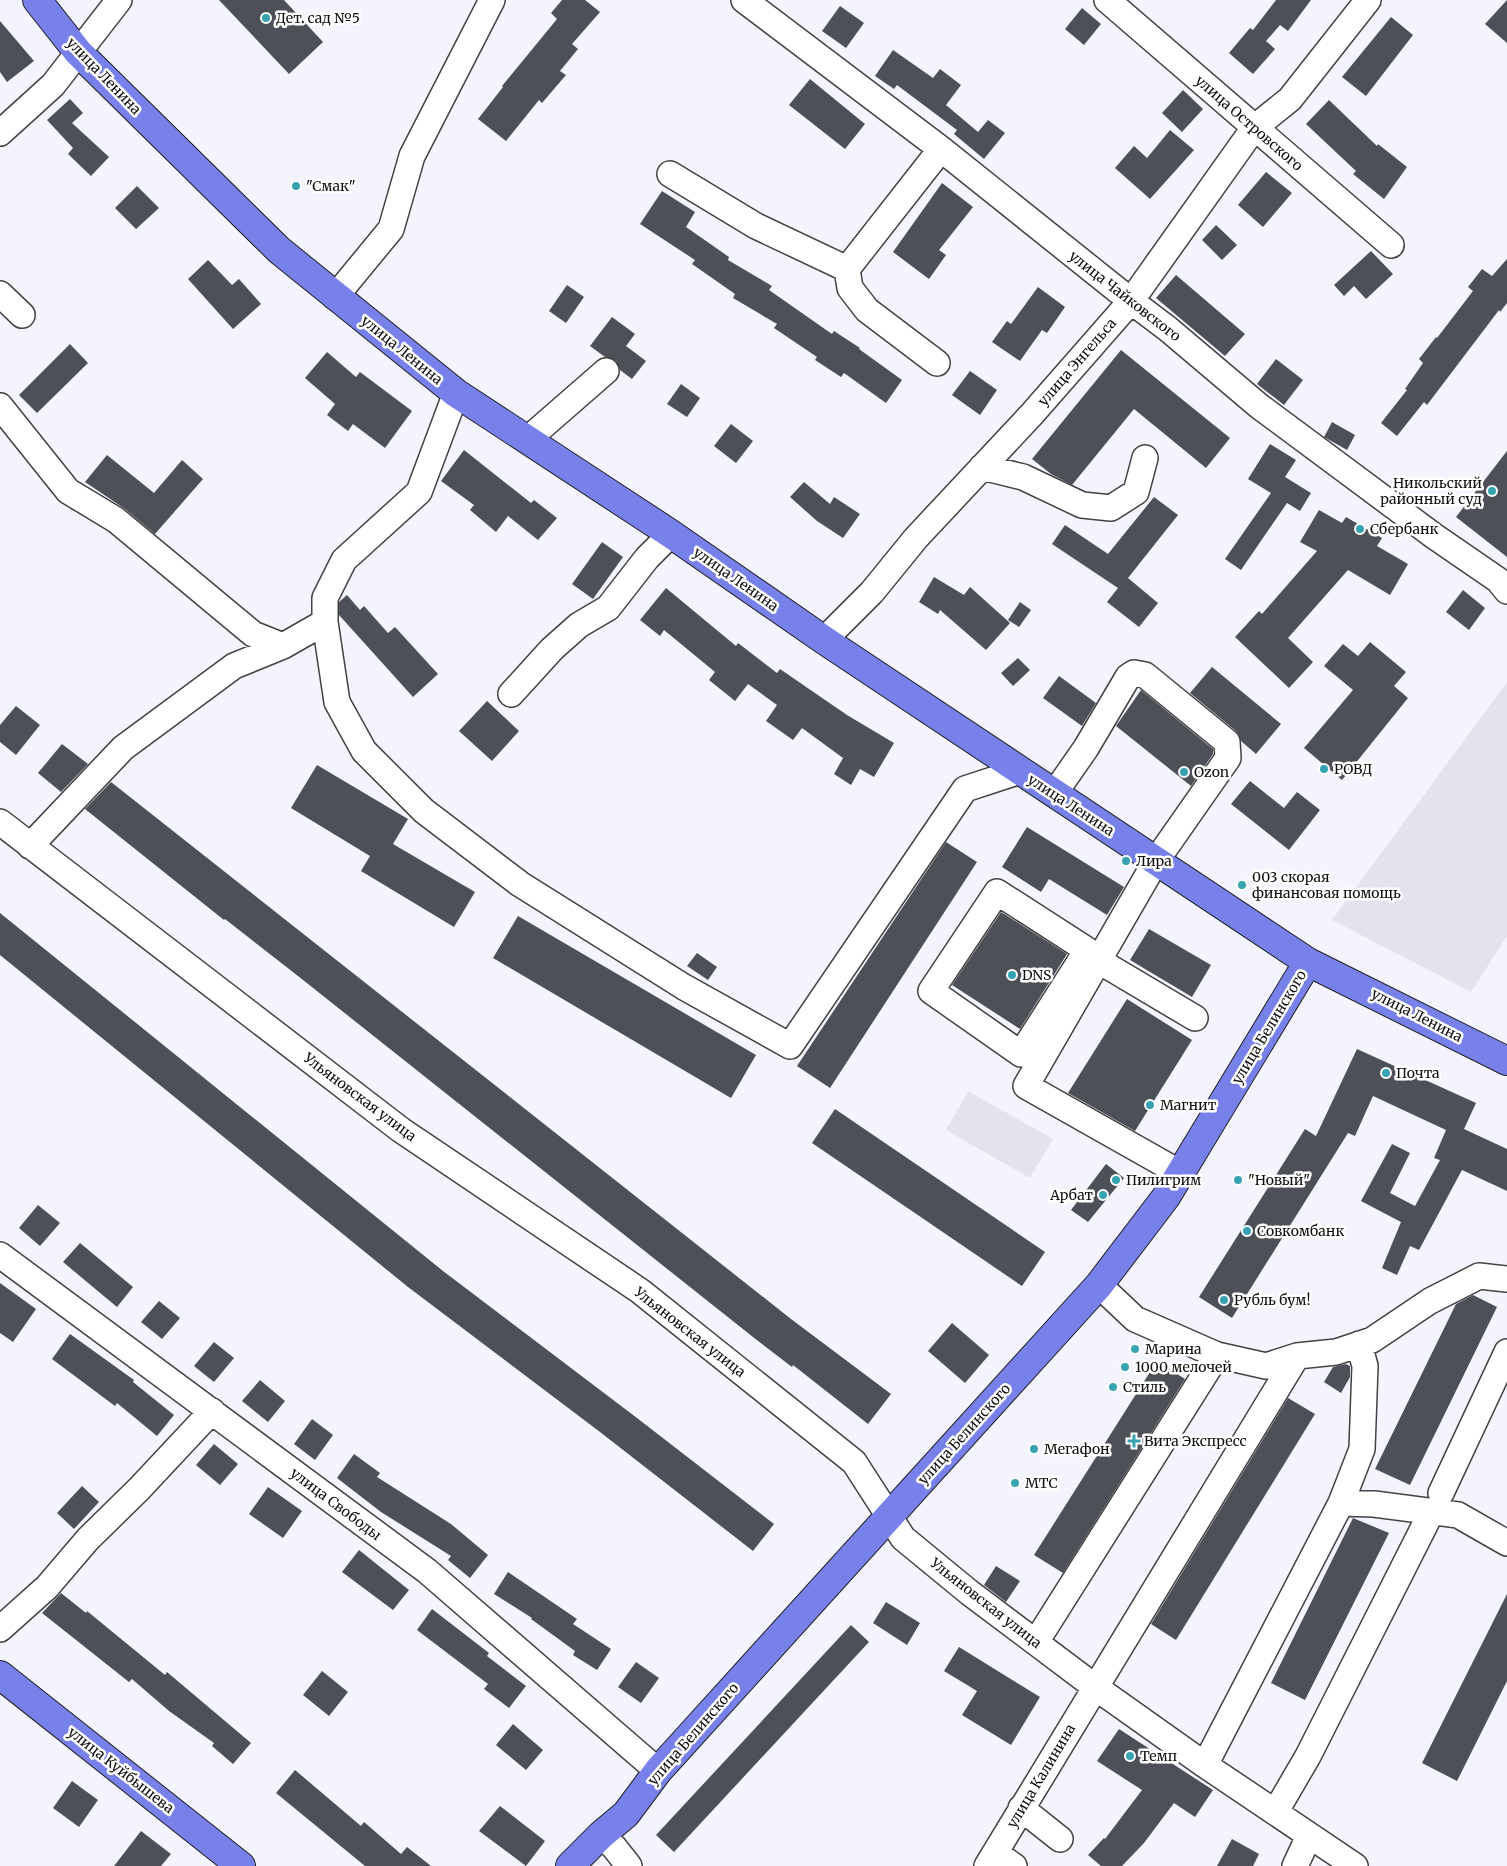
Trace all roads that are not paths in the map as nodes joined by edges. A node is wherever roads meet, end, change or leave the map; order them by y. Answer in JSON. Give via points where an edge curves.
{"nodes":[{"id":1,"x":38,"y":0,"type":"edge"},
{"id":2,"x":119,"y":0,"type":"edge"},
{"id":3,"x":492,"y":0,"type":"edge"},
{"id":4,"x":744,"y":0,"type":"edge"},
{"id":5,"x":1107,"y":0,"type":"edge"},
{"id":6,"x":1368,"y":0,"type":"edge"},
{"id":7,"x":78,"y":52,"type":"junction"},
{"id":8,"x":1254,"y":128,"type":"junction"},
{"id":9,"x":0,"y":133,"type":"edge"},
{"id":10,"x":941,"y":150,"type":"junction"},
{"id":11,"x":670,"y":174,"type":"dead end"},
{"id":12,"x":1391,"y":245,"type":"dead end"},
{"id":13,"x":847,"y":269,"type":"junction"},
{"id":14,"x":0,"y":294,"type":"edge"},
{"id":15,"x":336,"y":297,"type":"junction"},
{"id":16,"x":1131,"y":301,"type":"junction"},
{"id":17,"x":22,"y":315,"type":"dead end"},
{"id":18,"x":937,"y":362,"type":"dead end"},
{"id":19,"x":606,"y":371,"type":"dead end"},
{"id":20,"x":456,"y":393,"type":"junction"},
{"id":21,"x":0,"y":406,"type":"edge"},
{"id":22,"x":528,"y":439,"type":"junction"},
{"id":23,"x":1145,"y":458,"type":"dead end"},
{"id":24,"x":982,"y":467,"type":"junction"},
{"id":25,"x":671,"y":534,"type":"junction"},
{"id":26,"x":1507,"y":591,"type":"edge"},
{"id":27,"x":325,"y":622,"type":"junction"},
{"id":28,"x":824,"y":640,"type":"junction"},
{"id":29,"x":284,"y":646,"type":"junction"},
{"id":30,"x":511,"y":694,"type":"dead end"},
{"id":31,"x":1020,"y":771,"type":"junction"},
{"id":32,"x":1054,"y":794,"type":"junction"},
{"id":33,"x":0,"y":822,"type":"edge"},
{"id":34,"x":30,"y":846,"type":"junction"},
{"id":35,"x":1156,"y":861,"type":"junction"},
{"id":36,"x":1093,"y":956,"type":"junction"},
{"id":37,"x":1308,"y":962,"type":"junction"},
{"id":38,"x":1194,"y":1018,"type":"dead end"},
{"id":39,"x":1507,"y":1061,"type":"edge"},
{"id":40,"x":1180,"y":1173,"type":"junction"},
{"id":41,"x":0,"y":1255,"type":"edge"},
{"id":42,"x":1507,"y":1278,"type":"edge"},
{"id":43,"x":1099,"y":1286,"type":"junction"},
{"id":44,"x":1359,"y":1344,"type":"junction"},
{"id":45,"x":1507,"y":1352,"type":"edge"},
{"id":46,"x":1217,"y":1355,"type":"junction"},
{"id":47,"x":1297,"y":1356,"type":"junction"},
{"id":48,"x":212,"y":1412,"type":"junction"},
{"id":49,"x":1436,"y":1502,"type":"junction"},
{"id":50,"x":1340,"y":1504,"type":"junction"},
{"id":51,"x":888,"y":1517,"type":"junction"},
{"id":52,"x":1507,"y":1543,"type":"edge"},
{"id":53,"x":0,"y":1629,"type":"edge"},
{"id":54,"x":1036,"y":1642,"type":"junction"},
{"id":55,"x":0,"y":1675,"type":"edge"},
{"id":56,"x":1095,"y":1687,"type":"junction"},
{"id":57,"x":1205,"y":1765,"type":"junction"},
{"id":58,"x":658,"y":1771,"type":"junction"},
{"id":59,"x":1021,"y":1808,"type":"junction"},
{"id":60,"x":1276,"y":1811,"type":"junction"},
{"id":61,"x":600,"y":1835,"type":"junction"},
{"id":62,"x":1309,"y":1836,"type":"junction"},
{"id":63,"x":1060,"y":1839,"type":"dead end"},
{"id":64,"x":999,"y":1862,"type":"edge"},
{"id":65,"x":242,"y":1866,"type":"edge"},
{"id":66,"x":570,"y":1866,"type":"edge"},
{"id":67,"x":628,"y":1866,"type":"edge"},
{"id":68,"x":1295,"y":1866,"type":"edge"},
{"id":69,"x":1355,"y":1866,"type":"edge"}],
"edges":[{"from":1,"to":7,"type":"main road","name":"улица Ленина"},
{"from":2,"to":7,"type":"street"},
{"from":3,"to":15,"type":"street","via":[[412,156],[391,229]]},
{"from":4,"to":10,"type":"street","name":"улица Чайковского"},
{"from":5,"to":8,"type":"street","name":"улица Островского"},
{"from":6,"to":8,"type":"street","name":"улица Энгельса","via":[[1290,99]]},
{"from":7,"to":9,"type":"street","via":[[53,85]]},
{"from":7,"to":15,"type":"main road","name":"улица Ленина","via":[[279,250]]},
{"from":8,"to":12,"type":"street","name":"улица Островского"},
{"from":8,"to":16,"type":"street","name":"улица Энгельса"},
{"from":10,"to":13,"type":"street"},
{"from":10,"to":16,"type":"street","name":"улица Чайковского"},
{"from":11,"to":13,"type":"street","via":[[756,226]]},
{"from":13,"to":18,"type":"street","via":[[850,288],[867,310]]},
{"from":14,"to":17,"type":"street"},
{"from":15,"to":20,"type":"main road","name":"улица Ленина"},
{"from":16,"to":24,"type":"street","name":"улица Энгельса"},
{"from":16,"to":26,"type":"street","name":"улица Чайковского","via":[[1168,328],[1259,406],[1498,580]]},
{"from":19,"to":22,"type":"street"},
{"from":20,"to":22,"type":"main road","name":"улица Ленина"},
{"from":20,"to":27,"type":"street","via":[[419,492],[344,560],[325,598]]},
{"from":21,"to":29,"type":"street","via":[[68,491],[116,520],[253,634]]},
{"from":22,"to":25,"type":"main road","name":"улица Ленина"},
{"from":23,"to":24,"type":"street","via":[[1136,492],[1111,508],[1082,505],[1023,477]]},
{"from":24,"to":28,"type":"street","name":"улица Энгельса","via":[[916,538],[872,592]]},
{"from":25,"to":28,"type":"main road","name":"улица Ленина"},
{"from":25,"to":30,"type":"street","via":[[647,558],[608,608],[579,625]]},
{"from":27,"to":29,"type":"street"},
{"from":27,"to":31,"type":"street","via":[[337,702],[364,751],[424,811],[520,884],[684,987],[790,1046],[965,789]]},
{"from":28,"to":31,"type":"main road","name":"улица Ленина"},
{"from":29,"to":34,"type":"street","via":[[234,666],[123,748]]},
{"from":31,"to":32,"type":"main road","name":"улица Ленина"},
{"from":32,"to":35,"type":"main road","name":"улица Ленина"},
{"from":32,"to":35,"type":"street","via":[[1086,748],[1128,676],[1142,673],[1223,737],[1229,750],[1228,758]]},
{"from":33,"to":34,"type":"street","name":"Ульяновская улица"},
{"from":34,"to":51,"type":"street","name":"Ульяновская улица","via":[[401,1130],[640,1291],[854,1462]]},
{"from":35,"to":36,"type":"street","via":[[1121,924]]},
{"from":35,"to":37,"type":"main road","name":"улица Ленина"},
{"from":36,"to":36,"type":"street","via":[[1020,1054],[931,991],[996,892]]},
{"from":36,"to":38,"type":"street"},
{"from":36,"to":40,"type":"street","via":[[1026,1086]]},
{"from":37,"to":39,"type":"main road","name":"улица Ленина"},
{"from":37,"to":40,"type":"main road","name":"улица Белинского"},
{"from":40,"to":43,"type":"main road","name":"улица Белинского"},
{"from":41,"to":48,"type":"street","name":"улица Свободы"},
{"from":42,"to":44,"type":"street","via":[[1479,1276],[1430,1301],[1372,1340]]},
{"from":43,"to":46,"type":"street","via":[[1135,1319]]},
{"from":43,"to":51,"type":"main road","name":"улица Белинского"},
{"from":44,"to":47,"type":"street","via":[[1336,1352]]},
{"from":44,"to":50,"type":"street","via":[[1365,1366],[1362,1449]]},
{"from":45,"to":49,"type":"street"},
{"from":46,"to":47,"type":"street","via":[[1266,1366]]},
{"from":46,"to":54,"type":"street"},
{"from":47,"to":56,"type":"street","name":"улица Калинина"},
{"from":48,"to":53,"type":"street","via":[[88,1539],[47,1586]]},
{"from":48,"to":58,"type":"street","name":"улица Свободы","via":[[427,1571]]},
{"from":49,"to":50,"type":"street"},
{"from":49,"to":52,"type":"street"},
{"from":49,"to":60,"type":"street","via":[[1308,1756]]},
{"from":50,"to":57,"type":"street"},
{"from":51,"to":54,"type":"street","name":"Ульяновская улица","via":[[903,1538]]},
{"from":51,"to":58,"type":"main road","name":"улица Белинского"},
{"from":54,"to":56,"type":"street","name":"Ульяновская улица"},
{"from":55,"to":65,"type":"main road","name":"улица Куйбышева"},
{"from":56,"to":57,"type":"street","name":"Ульяновская улица"},
{"from":56,"to":59,"type":"street","name":"улица Калинина"},
{"from":57,"to":60,"type":"street","name":"Ульяновская улица"},
{"from":58,"to":61,"type":"main road","name":"улица Белинского","via":[[626,1814]]},
{"from":59,"to":63,"type":"street"},
{"from":59,"to":64,"type":"street","name":"улица Калинина"},
{"from":60,"to":62,"type":"street","name":"Ульяновская улица"},
{"from":61,"to":66,"type":"main road","name":"улица Белинского"},
{"from":61,"to":67,"type":"street"},
{"from":62,"to":68,"type":"street"},
{"from":62,"to":69,"type":"street","name":"Ульяновская улица"}]}
